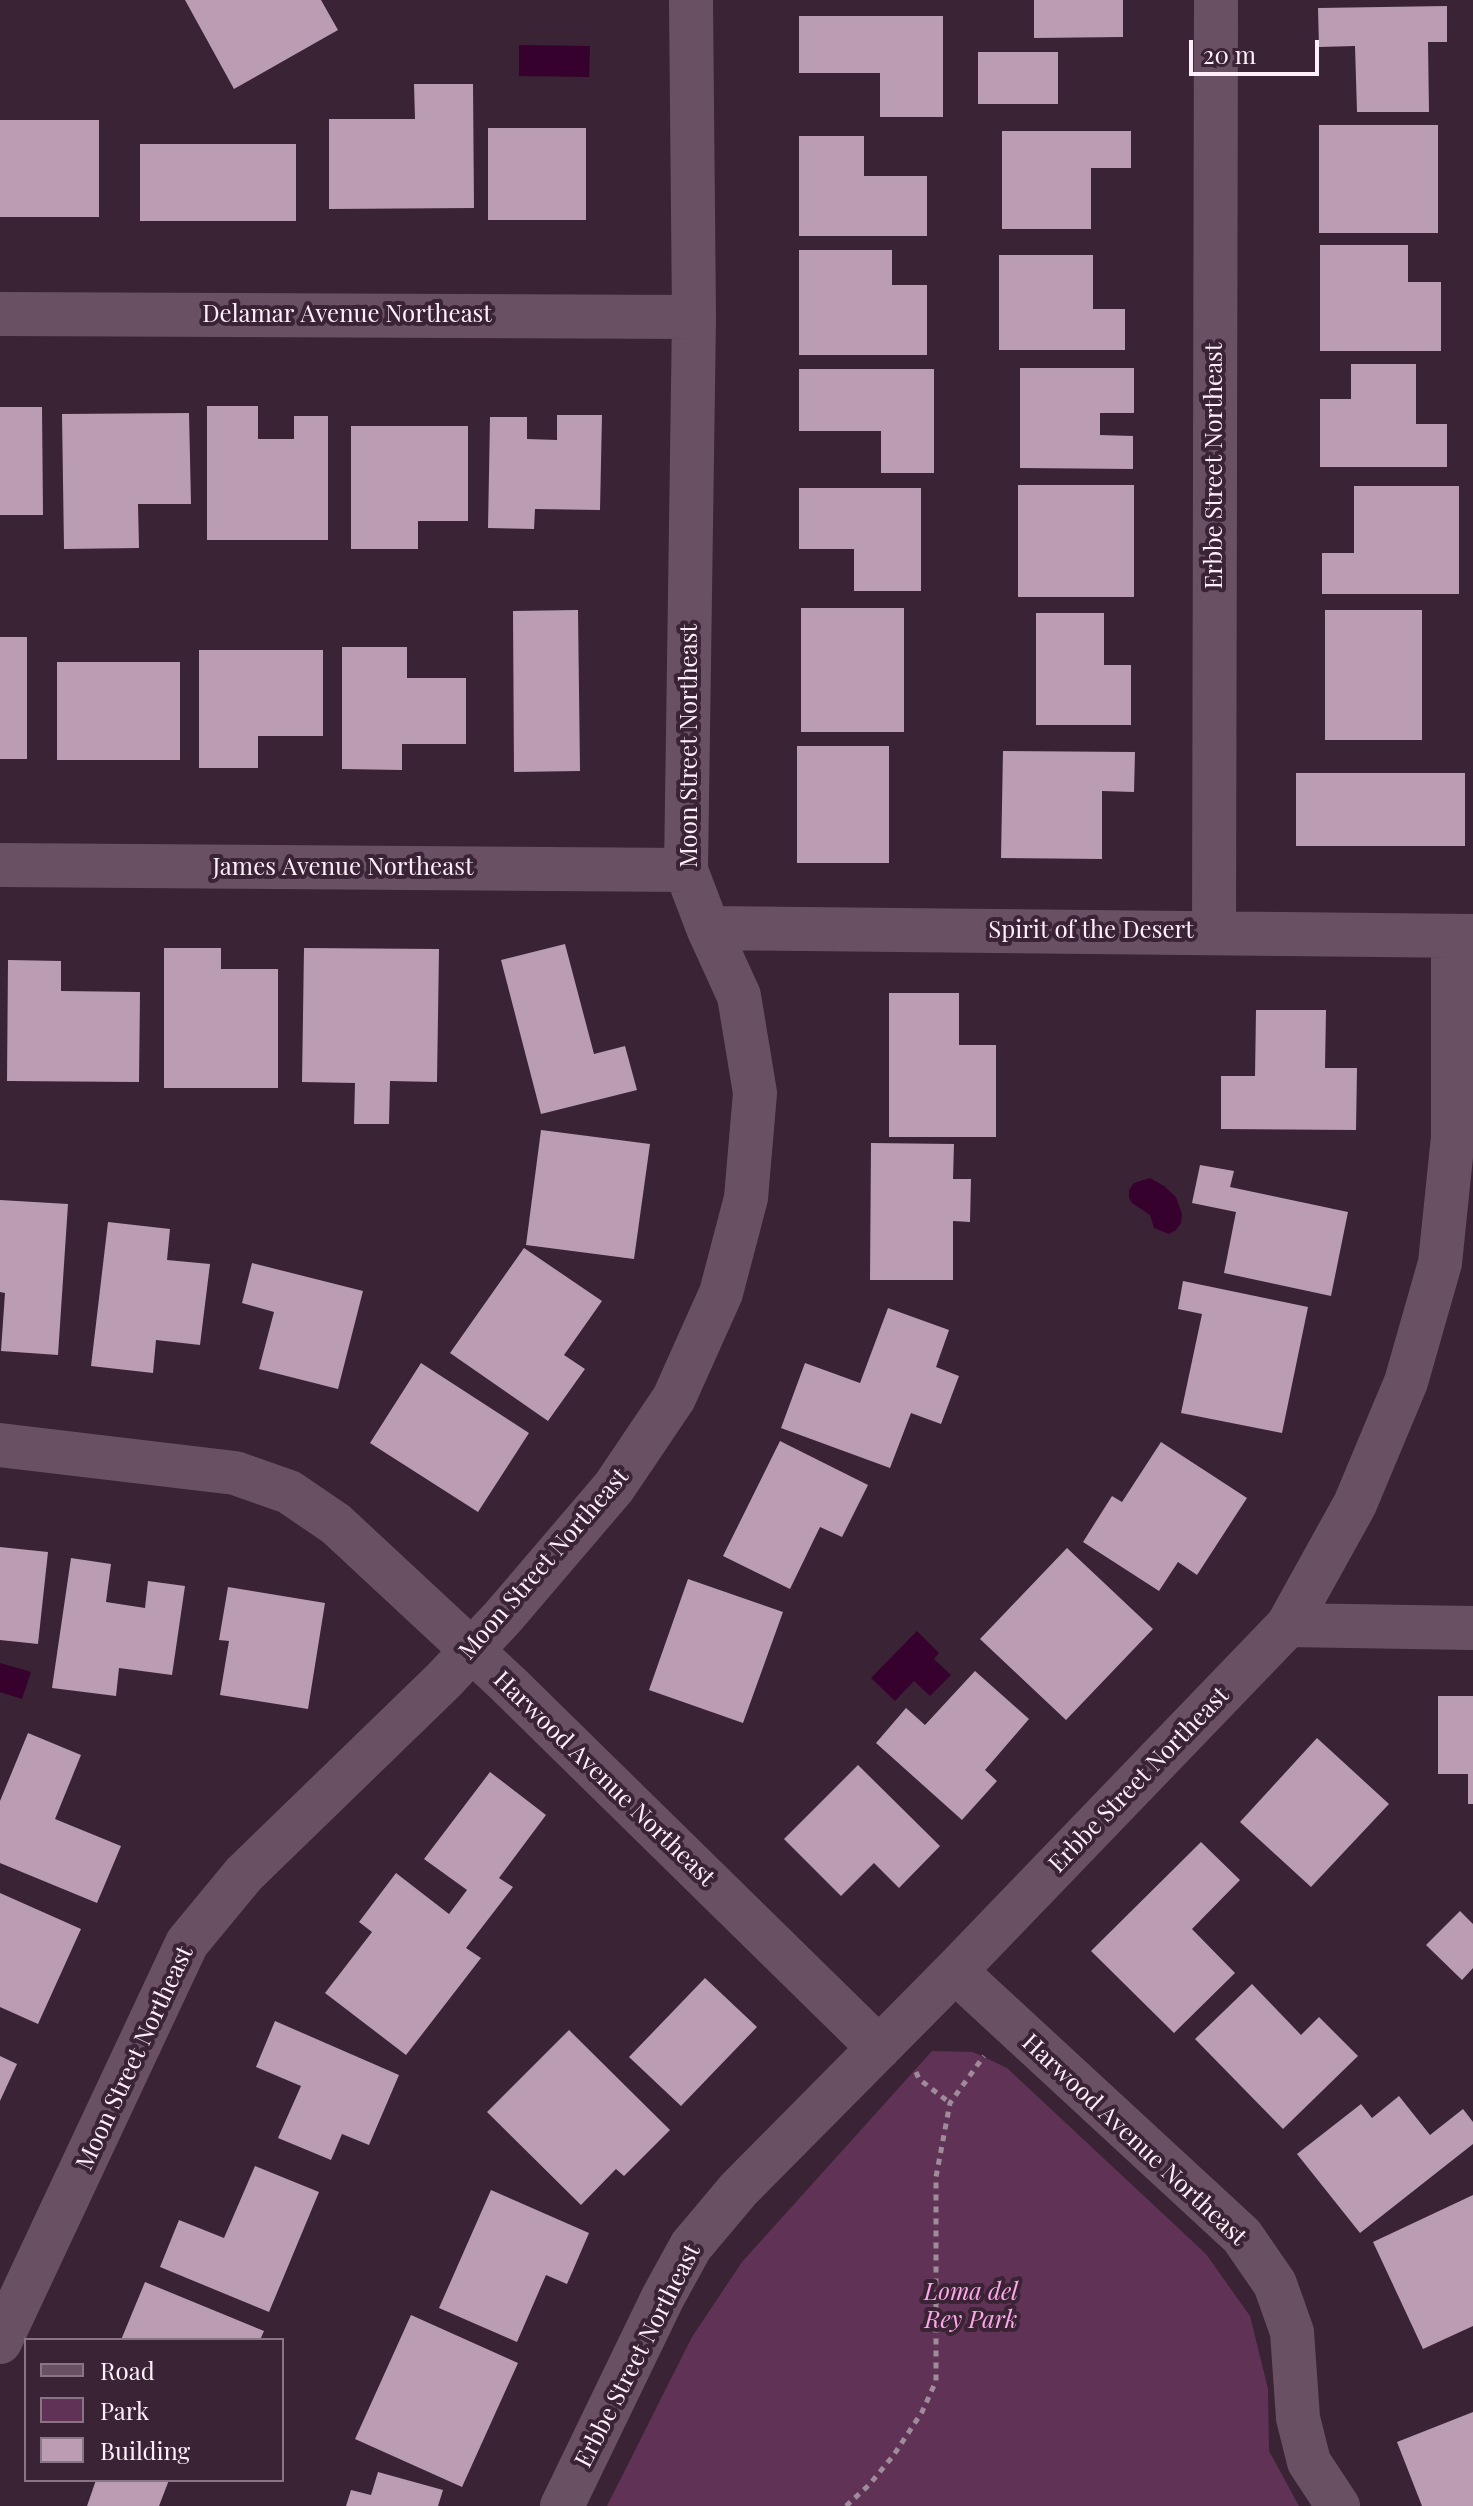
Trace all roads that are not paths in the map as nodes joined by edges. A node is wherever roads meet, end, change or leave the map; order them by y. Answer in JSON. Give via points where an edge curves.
{"nodes":[{"id":1,"x":691,"y":0,"type":"edge"},
{"id":2,"x":1216,"y":0,"type":"edge"},
{"id":3,"x":0,"y":314,"type":"edge"},
{"id":4,"x":694,"y":317,"type":"junction"},
{"id":5,"x":0,"y":865,"type":"edge"},
{"id":6,"x":686,"y":870,"type":"junction"},
{"id":7,"x":708,"y":928,"type":"junction"},
{"id":8,"x":1214,"y":933,"type":"junction"},
{"id":9,"x":1463,"y":936,"type":"edge"},
{"id":10,"x":0,"y":1445,"type":"edge"},
{"id":11,"x":1288,"y":1625,"type":"junction"},
{"id":12,"x":1473,"y":1628,"type":"edge"},
{"id":13,"x":472,"y":1649,"type":"junction"},
{"id":14,"x":955,"y":1971,"type":"junction"},
{"id":15,"x":895,"y":2055,"type":"junction"},
{"id":16,"x":0,"y":2342,"type":"edge"},
{"id":17,"x":562,"y":2506,"type":"edge"},
{"id":18,"x":1338,"y":2506,"type":"edge"}],
"edges":[{"from":1,"to":4,"type":"street","name":"Moon Street Northeast"},
{"from":2,"to":8,"type":"street","name":"Erbbe Street Northeast"},
{"from":3,"to":4,"type":"street","name":"Delamar Avenue Northeast"},
{"from":4,"to":6,"type":"street","name":"Moon Street Northeast"},
{"from":5,"to":6,"type":"street","name":"James Avenue Northeast"},
{"from":6,"to":7,"type":"street","name":"Moon Street Northeast"},
{"from":7,"to":8,"type":"street","name":"Spirit of the Desert"},
{"from":7,"to":13,"type":"street","name":"Moon Street Northeast","via":[[739,996],[755,1093],[746,1198],[721,1293],[674,1398],[614,1487]]},
{"from":8,"to":9,"type":"street","name":"Spirit of the Desert"},
{"from":9,"to":11,"type":"street","name":"Erbbe Street Northeast","via":[[1453,1137],[1440,1263],[1406,1382],[1355,1504]]},
{"from":10,"to":13,"type":"street","name":"Harwood Avenue Northeast","via":[[235,1473],[289,1492],[336,1524]]},
{"from":11,"to":12,"type":"street"},
{"from":11,"to":14,"type":"street","name":"Erbbe Street Northeast"},
{"from":13,"to":15,"type":"street","name":"Harwood Avenue Northeast"},
{"from":13,"to":16,"type":"street","name":"Moon Street Northeast","via":[[244,1874],[187,1943]]},
{"from":14,"to":15,"type":"street","name":"Erbbe Street Northeast"},
{"from":14,"to":18,"type":"street","name":"Harwood Avenue Northeast","via":[[1242,2236],[1275,2284],[1292,2332],[1298,2418],[1309,2462]]},
{"from":15,"to":17,"type":"street","name":"Erbbe Street Northeast","via":[[739,2189],[691,2246]]}]}
